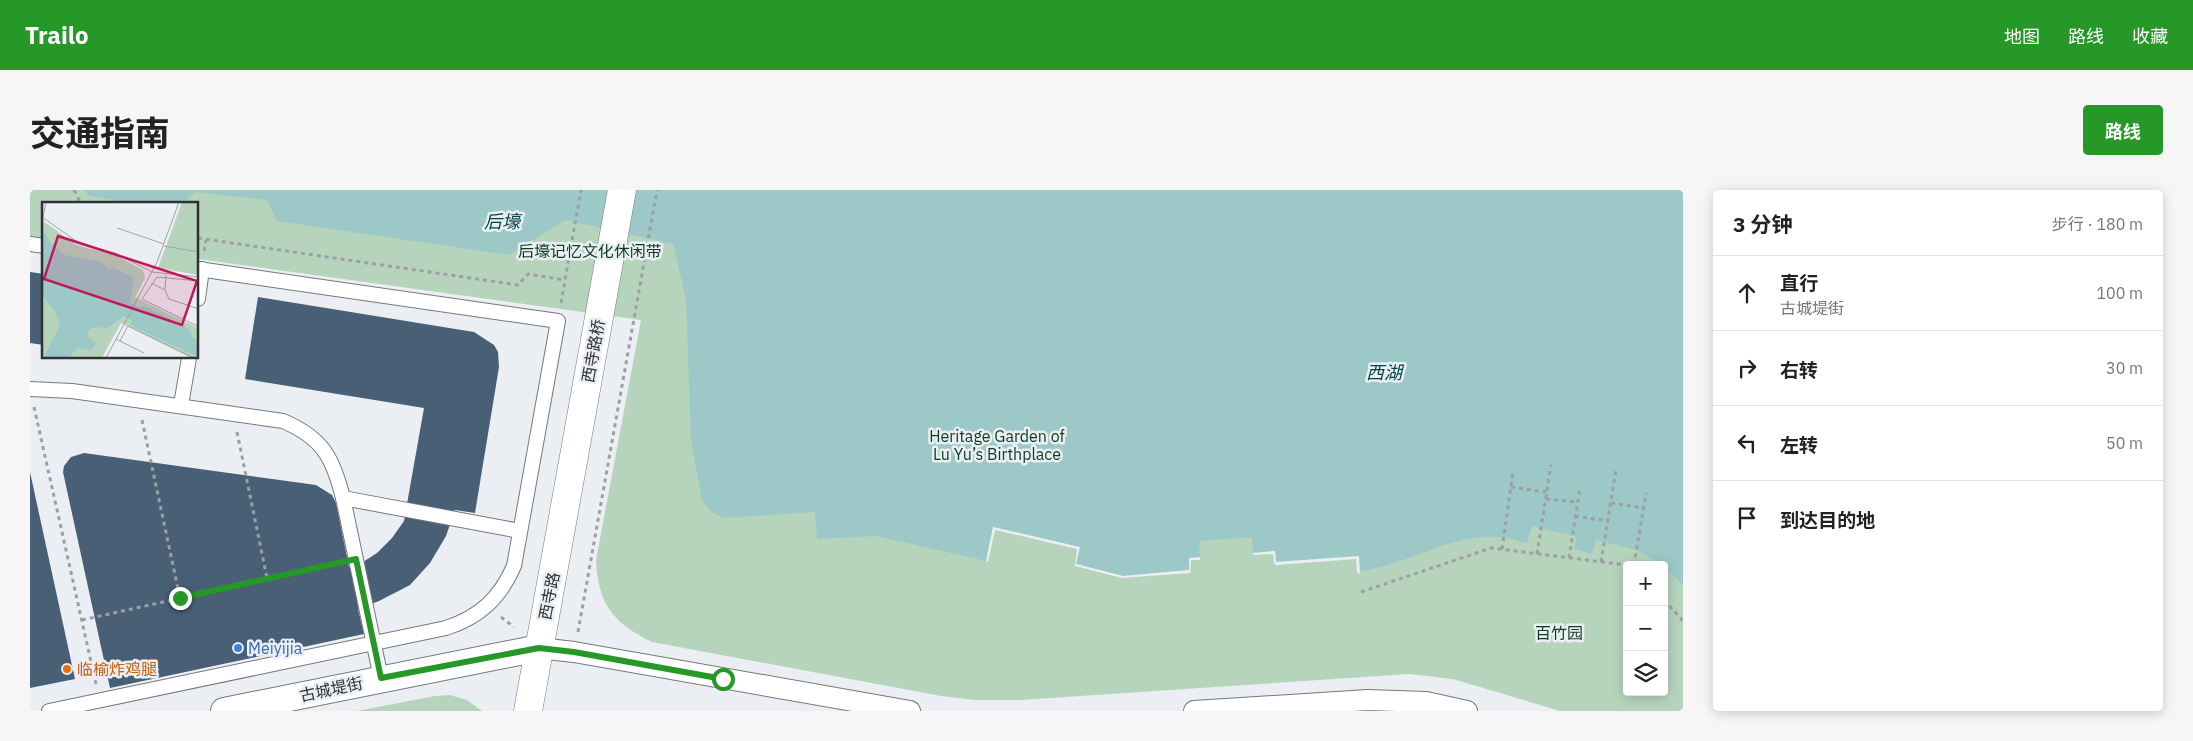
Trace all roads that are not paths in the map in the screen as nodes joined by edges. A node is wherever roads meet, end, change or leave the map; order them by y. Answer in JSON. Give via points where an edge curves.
{"nodes":[{"id":1,"x":622,"y":190,"type":"edge"},
{"id":2,"x":200,"y":269,"type":"edge"},
{"id":3,"x":199,"y":284,"type":"edge"},
{"id":4,"x":188,"y":359,"type":"edge"},
{"id":5,"x":30,"y":390,"type":"edge"},
{"id":6,"x":181,"y":405,"type":"junction"},
{"id":7,"x":343,"y":498,"type":"junction"},
{"id":8,"x":565,"y":512,"type":"joint"},
{"id":9,"x":520,"y":531,"type":"junction"},
{"id":10,"x":374,"y":644,"type":"junction"},
{"id":11,"x":539,"y":648,"type":"junction"},
{"id":12,"x":381,"y":678,"type":"junction"},
{"id":13,"x":49,"y":711,"type":"edge"},
{"id":14,"x":224,"y":711,"type":"edge"},
{"id":15,"x":528,"y":711,"type":"edge"},
{"id":16,"x":910,"y":711,"type":"edge"},
{"id":17,"x":1194,"y":711,"type":"edge"},
{"id":18,"x":1467,"y":711,"type":"edge"}],
"edges":[{"from":1,"to":8,"type":"street","name":"西寺路桥"},
{"from":2,"to":3,"type":"lane"},
{"from":2,"to":9,"type":"lane","via":[[558,320]]},
{"from":4,"to":6,"type":"lane"},
{"from":5,"to":6,"type":"lane","via":[[65,390]]},
{"from":6,"to":7,"type":"lane","via":[[284,420],[313,437],[331,460]]},
{"from":7,"to":9,"type":"lane"},
{"from":7,"to":10,"type":"lane"},
{"from":8,"to":11,"type":"street","name":"西寺路"},
{"from":9,"to":10,"type":"lane","via":[[514,566],[507,582],[488,606],[460,624]]},
{"from":10,"to":12,"type":"lane"},
{"from":10,"to":13,"type":"lane"},
{"from":11,"to":12,"type":"street","name":"古城堤街"},
{"from":11,"to":15,"type":"street","name":"西寺路"},
{"from":11,"to":16,"type":"street","name":"古城堤街"},
{"from":12,"to":14,"type":"street","name":"古城堤街"},
{"from":17,"to":18,"type":"street","via":[[1368,700],[1426,702]]}]}
